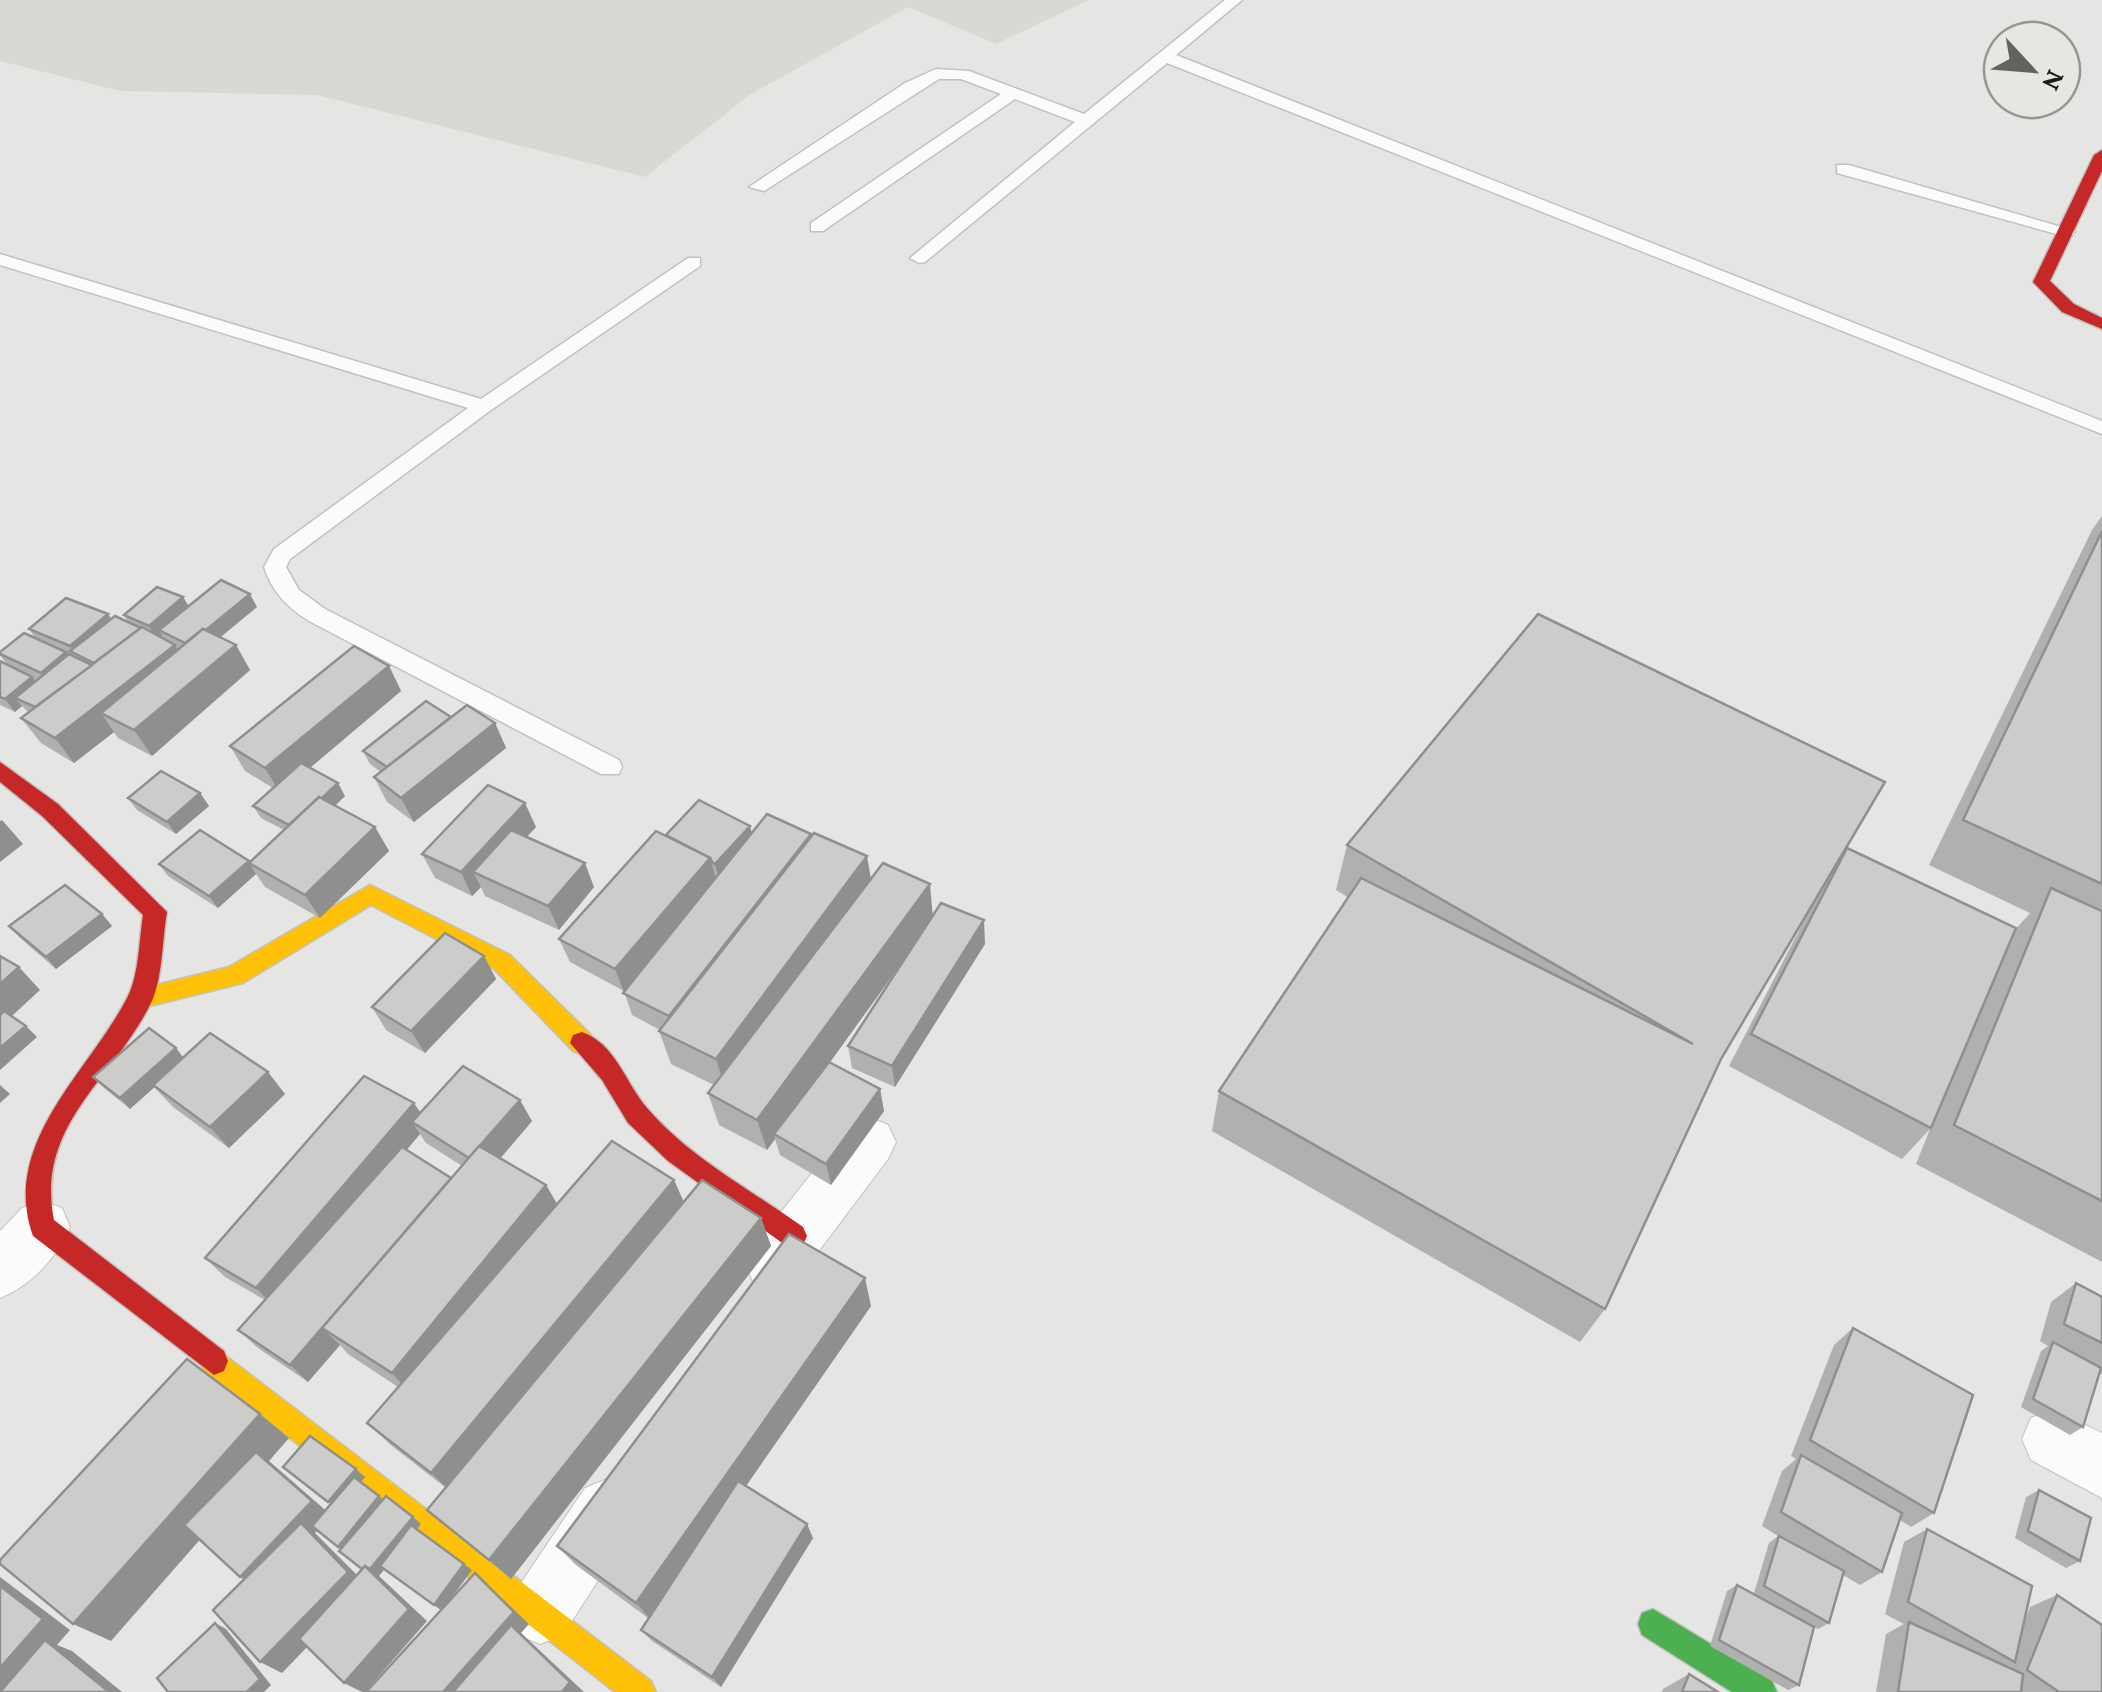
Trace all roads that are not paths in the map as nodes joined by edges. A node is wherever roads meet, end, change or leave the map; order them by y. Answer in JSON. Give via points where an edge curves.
{"nodes":[{"id":1,"x":1234,"y":0,"type":"edge"},
{"id":2,"x":1164,"y":56,"type":"junction"},
{"id":3,"x":1012,"y":93,"type":"junction"},
{"id":4,"x":1087,"y":121,"type":"junction"},
{"id":5,"x":2102,"y":155,"type":"edge"},
{"id":6,"x":1843,"y":169,"type":"dead end"},
{"id":7,"x":758,"y":187,"type":"dead end"},
{"id":8,"x":817,"y":227,"type":"dead end"},
{"id":9,"x":2066,"y":231,"type":"junction"},
{"id":10,"x":919,"y":258,"type":"dead end"},
{"id":11,"x":0,"y":259,"type":"edge"},
{"id":12,"x":694,"y":262,"type":"dead end"},
{"id":13,"x":2102,"y":324,"type":"edge"},
{"id":14,"x":484,"y":406,"type":"junction"},
{"id":15,"x":2102,"y":428,"type":"edge"},
{"id":16,"x":610,"y":767,"type":"dead end"},
{"id":17,"x":0,"y":770,"type":"edge"},
{"id":18,"x":141,"y":998,"type":"junction"},
{"id":19,"x":869,"y":1142,"type":"dead end"},
{"id":20,"x":42,"y":1227,"type":"junction"},
{"id":21,"x":794,"y":1236,"type":"junction"},
{"id":22,"x":0,"y":1272,"type":"edge"},
{"id":23,"x":749,"y":1302,"type":"edge"},
{"id":24,"x":637,"y":1466,"type":"edge"},
{"id":25,"x":540,"y":1612,"type":"junction"},
{"id":26,"x":1654,"y":1624,"type":"dead end"},
{"id":27,"x":640,"y":1692,"type":"edge"},
{"id":28,"x":1761,"y":1692,"type":"edge"}],
"edges":[{"from":1,"to":2,"type":"lane"},
{"from":2,"to":4,"type":"lane"},
{"from":2,"to":15,"type":"lane"},
{"from":3,"to":4,"type":"lane"},
{"from":3,"to":7,"type":"lane","via":[[964,74],[936,74]]},
{"from":3,"to":8,"type":"lane"},
{"from":4,"to":10,"type":"lane"},
{"from":5,"to":9,"type":"street"},
{"from":6,"to":9,"type":"lane"},
{"from":9,"to":13,"type":"street","via":[[2042,282],[2052,297]]},
{"from":11,"to":14,"type":"lane"},
{"from":12,"to":14,"type":"lane"},
{"from":14,"to":16,"type":"lane","via":[[282,554],[275,567],[280,584],[317,616]]},
{"from":17,"to":18,"type":"street","via":[[155,912]]},
{"from":18,"to":20,"type":"street","via":[[46,1137],[35,1191]]},
{"from":18,"to":21,"type":"street","via":[[235,976],[370,894],[502,962],[611,1072],[637,1115],[677,1154]]},
{"from":19,"to":21,"type":"street"},
{"from":20,"to":22,"type":"street"},
{"from":20,"to":25,"type":"street","via":[[466,1588]]},
{"from":21,"to":23,"type":"street"},
{"from":24,"to":25,"type":"street"},
{"from":25,"to":27,"type":"street"},
{"from":26,"to":28,"type":"street"}]}
